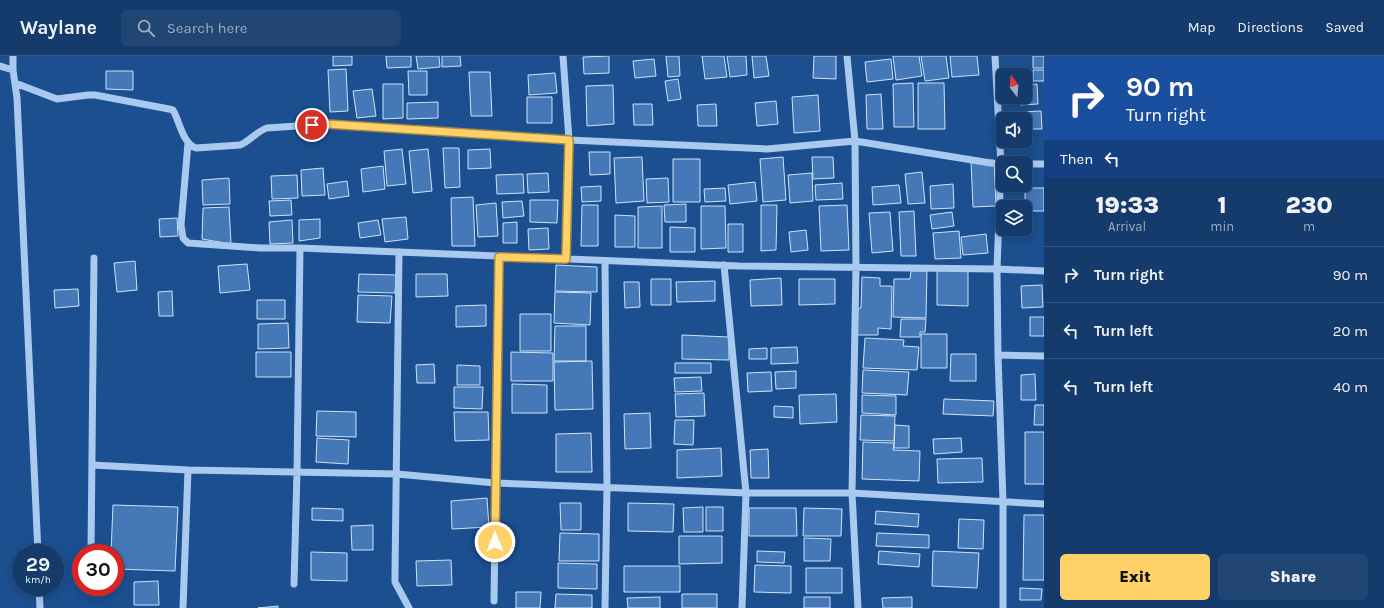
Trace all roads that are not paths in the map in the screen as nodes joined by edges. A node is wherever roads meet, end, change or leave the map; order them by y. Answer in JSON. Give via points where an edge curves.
{"nodes":[{"id":1,"x":13,"y":56,"type":"edge"},
{"id":2,"x":563,"y":56,"type":"edge"},
{"id":3,"x":847,"y":56,"type":"edge"},
{"id":4,"x":995,"y":56,"type":"edge"},
{"id":5,"x":0,"y":66,"type":"edge"},
{"id":6,"x":13,"y":70,"type":"junction"},
{"id":7,"x":15,"y":83,"type":"junction"},
{"id":8,"x":569,"y":140,"type":"junction"},
{"id":9,"x":855,"y":140,"type":"junction"},
{"id":10,"x":188,"y":143,"type":"junction"},
{"id":11,"x":1001,"y":156,"type":"edge"},
{"id":12,"x":996,"y":164,"type":"edge"},
{"id":13,"x":1032,"y":164,"type":"edge"},
{"id":14,"x":1044,"y":164,"type":"edge"},
{"id":15,"x":1001,"y":192,"type":"edge"},
{"id":16,"x":300,"y":248,"type":"junction"},
{"id":17,"x":399,"y":252,"type":"junction"},
{"id":18,"x":499,"y":257,"type":"junction"},
{"id":19,"x":94,"y":258,"type":"dead end"},
{"id":20,"x":566,"y":259,"type":"junction"},
{"id":21,"x":605,"y":261,"type":"junction"},
{"id":22,"x":724,"y":265,"type":"junction"},
{"id":23,"x":856,"y":267,"type":"junction"},
{"id":24,"x":997,"y":269,"type":"junction"},
{"id":25,"x":1044,"y":271,"type":"edge"},
{"id":26,"x":998,"y":354,"type":"junction"},
{"id":27,"x":1044,"y":356,"type":"edge"},
{"id":28,"x":92,"y":465,"type":"junction"},
{"id":29,"x":188,"y":470,"type":"junction"},
{"id":30,"x":297,"y":472,"type":"junction"},
{"id":31,"x":397,"y":474,"type":"junction"},
{"id":32,"x":495,"y":483,"type":"junction"},
{"id":33,"x":607,"y":487,"type":"junction"},
{"id":34,"x":746,"y":493,"type":"junction"},
{"id":35,"x":852,"y":493,"type":"junction"},
{"id":36,"x":1003,"y":502,"type":"junction"},
{"id":37,"x":1044,"y":504,"type":"edge"},
{"id":38,"x":38,"y":544,"type":"edge"},
{"id":39,"x":91,"y":544,"type":"edge"},
{"id":40,"x":294,"y":584,"type":"dead end"},
{"id":41,"x":39,"y":596,"type":"edge"},
{"id":42,"x":494,"y":601,"type":"dead end"},
{"id":43,"x":40,"y":608,"type":"edge"},
{"id":44,"x":183,"y":608,"type":"edge"},
{"id":45,"x":409,"y":608,"type":"edge"},
{"id":46,"x":605,"y":608,"type":"edge"},
{"id":47,"x":742,"y":608,"type":"edge"},
{"id":48,"x":858,"y":608,"type":"edge"},
{"id":49,"x":1003,"y":608,"type":"edge"}],
"edges":[{"from":1,"to":6,"type":"street"},
{"from":2,"to":8,"type":"street"},
{"from":3,"to":9,"type":"street"},
{"from":4,"to":11,"type":"street"},
{"from":5,"to":6,"type":"street"},
{"from":6,"to":7,"type":"street"},
{"from":7,"to":10,"type":"street","via":[[57,100],[95,95],[169,108],[176,114]]},
{"from":7,"to":38,"type":"street"},
{"from":8,"to":9,"type":"street","via":[[767,150]]},
{"from":8,"to":10,"type":"street","via":[[327,124],[267,128],[240,145],[196,148]]},
{"from":8,"to":20,"type":"street"},
{"from":9,"to":12,"type":"street"},
{"from":9,"to":23,"type":"street"},
{"from":10,"to":16,"type":"street","via":[[181,225],[183,238],[188,243]]},
{"from":13,"to":14,"type":"street"},
{"from":15,"to":24,"type":"street"},
{"from":16,"to":17,"type":"street"},
{"from":16,"to":30,"type":"street"},
{"from":17,"to":18,"type":"street"},
{"from":17,"to":31,"type":"street"},
{"from":18,"to":20,"type":"street"},
{"from":18,"to":32,"type":"street"},
{"from":19,"to":28,"type":"street"},
{"from":20,"to":21,"type":"street"},
{"from":21,"to":22,"type":"street"},
{"from":21,"to":33,"type":"street"},
{"from":22,"to":23,"type":"street"},
{"from":22,"to":34,"type":"street"},
{"from":23,"to":24,"type":"street"},
{"from":23,"to":35,"type":"street"},
{"from":24,"to":25,"type":"street"},
{"from":24,"to":26,"type":"street"},
{"from":26,"to":27,"type":"street"},
{"from":26,"to":36,"type":"street"},
{"from":28,"to":29,"type":"street"},
{"from":28,"to":39,"type":"street"},
{"from":29,"to":30,"type":"street"},
{"from":29,"to":44,"type":"street"},
{"from":30,"to":31,"type":"street"},
{"from":30,"to":40,"type":"street"},
{"from":31,"to":32,"type":"street"},
{"from":31,"to":45,"type":"street","via":[[395,582]]},
{"from":32,"to":33,"type":"street"},
{"from":32,"to":42,"type":"street"},
{"from":33,"to":34,"type":"street"},
{"from":33,"to":46,"type":"street"},
{"from":34,"to":35,"type":"street"},
{"from":34,"to":47,"type":"street"},
{"from":35,"to":36,"type":"street"},
{"from":35,"to":48,"type":"street"},
{"from":36,"to":37,"type":"street"},
{"from":36,"to":49,"type":"street"},
{"from":41,"to":43,"type":"street"}]}
